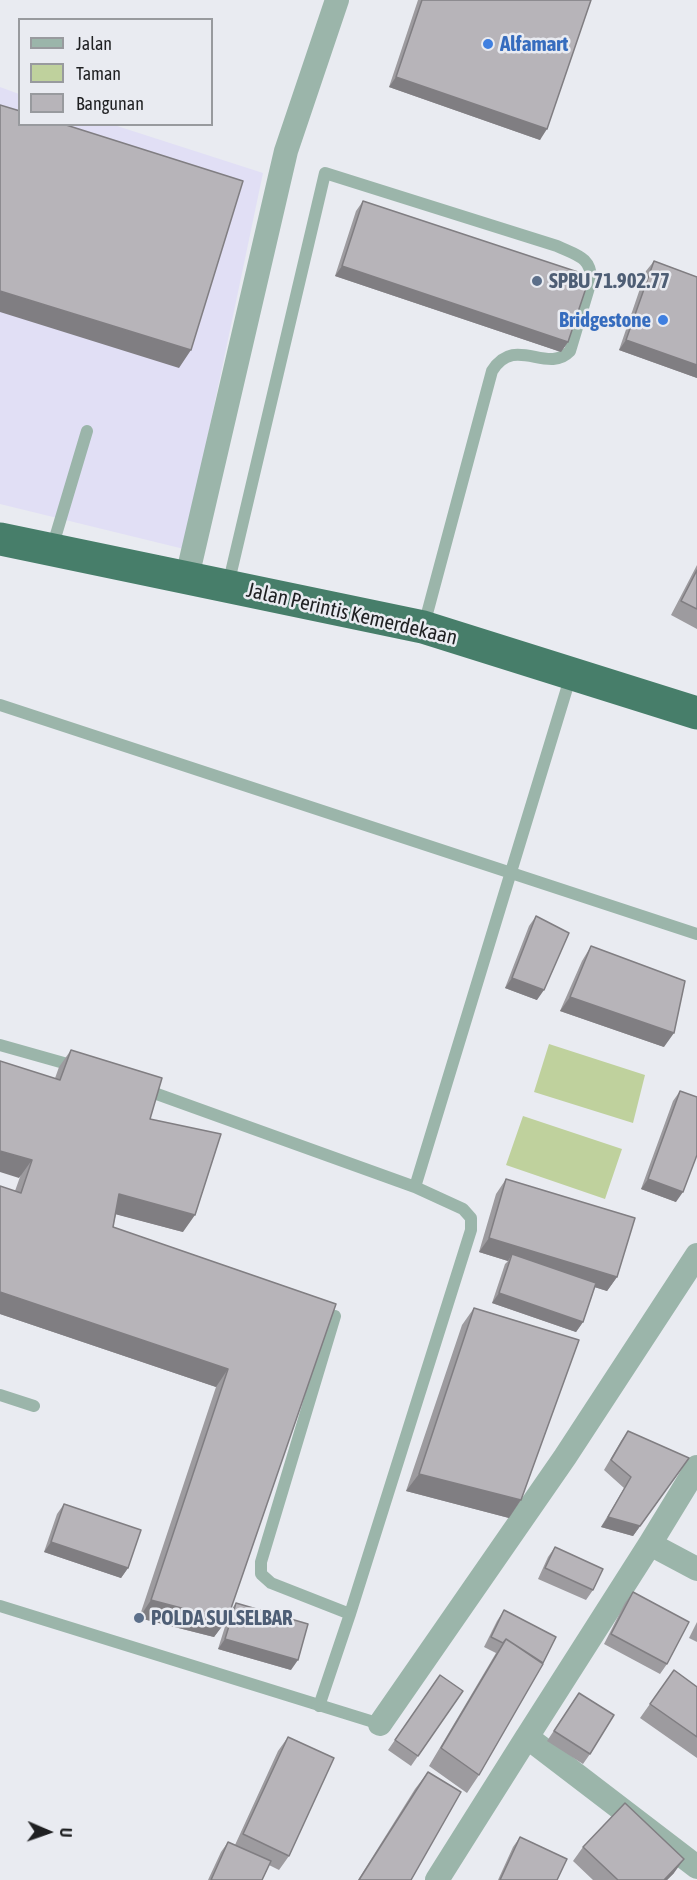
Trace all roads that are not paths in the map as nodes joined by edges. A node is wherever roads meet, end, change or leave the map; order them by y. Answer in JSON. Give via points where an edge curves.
{"nodes":[{"id":1,"x":338,"y":0,"type":"edge"},
{"id":2,"x":87,"y":431,"type":"dead end"},
{"id":3,"x":0,"y":539,"type":"edge"},
{"id":4,"x":51,"y":549,"type":"junction"},
{"id":5,"x":187,"y":577,"type":"junction"},
{"id":6,"x":228,"y":586,"type":"junction"},
{"id":7,"x":423,"y":627,"type":"junction"},
{"id":8,"x":572,"y":672,"type":"junction"},
{"id":9,"x":0,"y":705,"type":"edge"},
{"id":10,"x":697,"y":713,"type":"edge"},
{"id":11,"x":510,"y":873,"type":"junction"},
{"id":12,"x":697,"y":933,"type":"edge"},
{"id":13,"x":0,"y":1046,"type":"edge"},
{"id":14,"x":87,"y":1070,"type":"edge"},
{"id":15,"x":131,"y":1084,"type":"edge"},
{"id":16,"x":415,"y":1187,"type":"junction"},
{"id":17,"x":697,"y":1255,"type":"edge"},
{"id":18,"x":335,"y":1316,"type":"edge"},
{"id":19,"x":0,"y":1395,"type":"edge"},
{"id":20,"x":34,"y":1406,"type":"dead end"},
{"id":21,"x":697,"y":1467,"type":"edge"},
{"id":22,"x":650,"y":1544,"type":"junction"},
{"id":23,"x":697,"y":1569,"type":"edge"},
{"id":24,"x":0,"y":1606,"type":"edge"},
{"id":25,"x":350,"y":1614,"type":"junction"},
{"id":26,"x":319,"y":1706,"type":"junction"},
{"id":27,"x":380,"y":1724,"type":"joint"},
{"id":28,"x":527,"y":1737,"type":"junction"},
{"id":29,"x":697,"y":1867,"type":"edge"},
{"id":30,"x":437,"y":1880,"type":"edge"}],
"edges":[{"from":1,"to":5,"type":"street","via":[[286,151]]},
{"from":2,"to":4,"type":"lane"},
{"from":3,"to":4,"type":"highway","name":"Jalan Perintis Kemerdekaan"},
{"from":4,"to":5,"type":"highway","name":"Jalan Perintis Kemerdekaan"},
{"from":5,"to":6,"type":"highway","name":"Jalan Perintis Kemerdekaan"},
{"from":6,"to":7,"type":"highway","name":"Jalan Perintis Kemerdekaan"},
{"from":6,"to":7,"type":"lane","via":[[325,173],[557,246],[585,260],[591,273],[570,351],[565,356],[507,355],[492,371]]},
{"from":7,"to":8,"type":"highway","name":"Jalan Perintis Kemerdekaan"},
{"from":8,"to":10,"type":"highway","name":"Jalan Perintis Kemerdekaan"},
{"from":8,"to":11,"type":"lane"},
{"from":9,"to":11,"type":"lane"},
{"from":11,"to":12,"type":"lane"},
{"from":11,"to":16,"type":"lane"},
{"from":13,"to":14,"type":"lane"},
{"from":15,"to":16,"type":"lane"},
{"from":16,"to":25,"type":"lane","via":[[463,1209],[471,1218],[471,1230]]},
{"from":17,"to":27,"type":"street","via":[[565,1457]]},
{"from":18,"to":25,"type":"lane","via":[[261,1562],[261,1574],[271,1583]]},
{"from":19,"to":20,"type":"lane"},
{"from":21,"to":22,"type":"street"},
{"from":22,"to":23,"type":"street"},
{"from":22,"to":28,"type":"street"},
{"from":24,"to":26,"type":"lane"},
{"from":25,"to":26,"type":"lane"},
{"from":26,"to":27,"type":"lane"},
{"from":28,"to":29,"type":"street"},
{"from":28,"to":30,"type":"street"}]}
